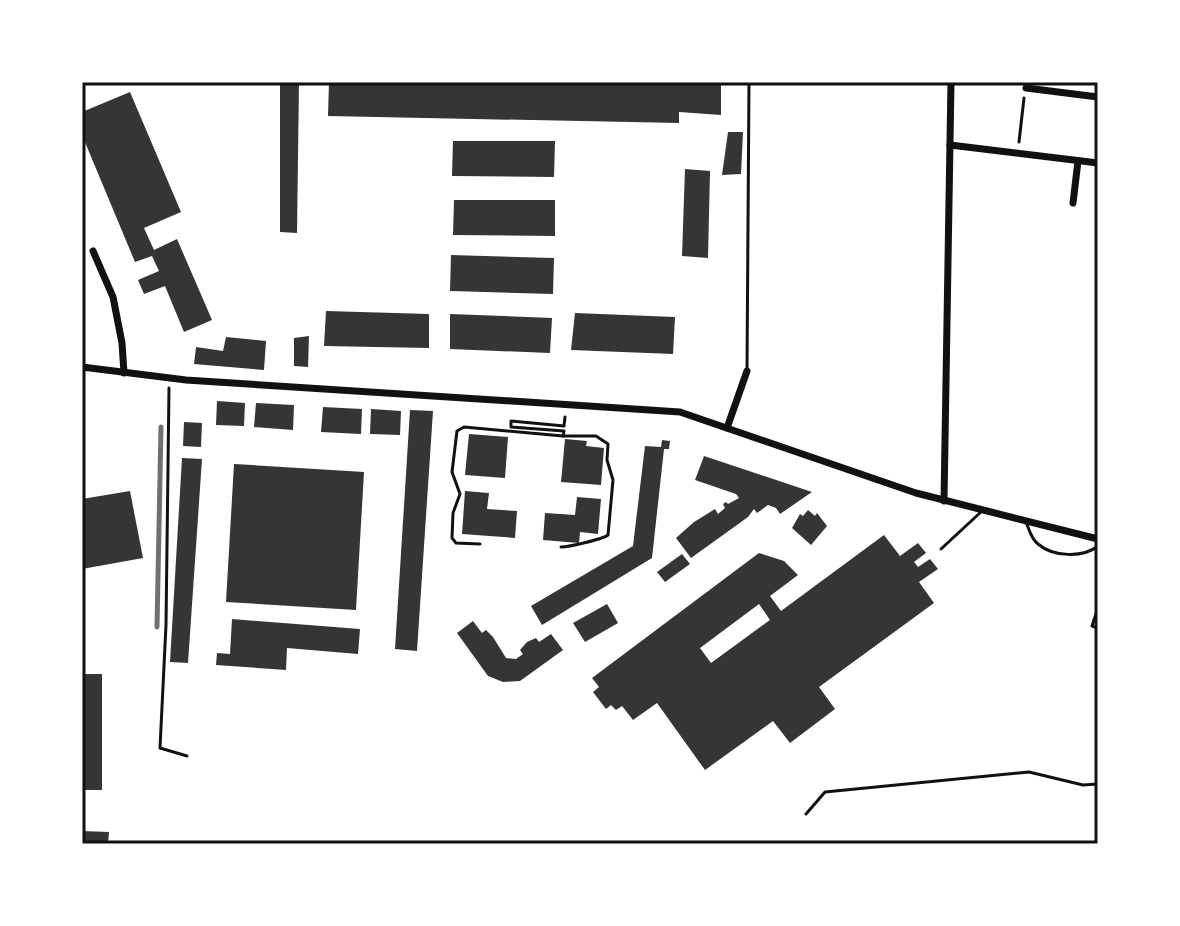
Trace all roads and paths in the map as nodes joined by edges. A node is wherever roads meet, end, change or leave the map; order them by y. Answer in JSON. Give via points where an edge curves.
{"nodes":[{"id":1,"x":749,"y":82,"type":"edge"},
{"id":2,"x":951,"y":82,"type":"edge"},
{"id":3,"x":1026,"y":88,"type":"joint"},
{"id":4,"x":1098,"y":97,"type":"edge"},
{"id":5,"x":950,"y":145,"type":"junction"},
{"id":6,"x":1018,"y":154,"type":"junction"},
{"id":7,"x":1078,"y":161,"type":"junction"},
{"id":8,"x":1098,"y":163,"type":"edge"},
{"id":9,"x":1073,"y":203,"type":"dead end"},
{"id":10,"x":93,"y":251,"type":"dead end"},
{"id":11,"x":82,"y":367,"type":"edge"},
{"id":12,"x":747,"y":371,"type":"joint"},
{"id":13,"x":124,"y":373,"type":"junction"},
{"id":14,"x":169,"y":378,"type":"junction"},
{"id":15,"x":537,"y":415,"type":"dead end"},
{"id":16,"x":565,"y":417,"type":"dead end"},
{"id":17,"x":727,"y":428,"type":"junction"},
{"id":18,"x":536,"y":429,"type":"junction"},
{"id":19,"x":944,"y":501,"type":"junction"},
{"id":20,"x":982,"y":511,"type":"junction"},
{"id":21,"x":1026,"y":522,"type":"junction"},
{"id":22,"x":1098,"y":539,"type":"edge"},
{"id":23,"x":480,"y":544,"type":"dead end"},
{"id":24,"x":1098,"y":546,"type":"edge"},
{"id":25,"x":561,"y":547,"type":"dead end"},
{"id":26,"x":941,"y":549,"type":"dead end"},
{"id":27,"x":1098,"y":608,"type":"edge"},
{"id":28,"x":1098,"y":628,"type":"edge"},
{"id":29,"x":187,"y":756,"type":"dead end"},
{"id":30,"x":1098,"y":784,"type":"edge"},
{"id":31,"x":806,"y":814,"type":"dead end"}],
"edges":[{"from":1,"to":12,"type":"lane"},
{"from":2,"to":5,"type":"street"},
{"from":3,"to":4,"type":"street"},
{"from":3,"to":6,"type":"path"},
{"from":5,"to":6,"type":"street"},
{"from":5,"to":19,"type":"street"},
{"from":6,"to":7,"type":"street"},
{"from":7,"to":8,"type":"street"},
{"from":7,"to":9,"type":"street"},
{"from":10,"to":13,"type":"street","via":[[113,297]]},
{"from":11,"to":13,"type":"street"},
{"from":12,"to":17,"type":"street"},
{"from":13,"to":14,"type":"street"},
{"from":14,"to":17,"type":"street","via":[[680,412]]},
{"from":14,"to":29,"type":"path","via":[[160,748]]},
{"from":15,"to":18,"type":"path"},
{"from":16,"to":18,"type":"path","via":[[564,426]]},
{"from":17,"to":19,"type":"street"},
{"from":18,"to":18,"type":"path","via":[[511,421],[511,427]]},
{"from":18,"to":23,"type":"path","via":[[457,431],[452,472],[460,494],[452,538],[456,543]]},
{"from":18,"to":25,"type":"path","via":[[596,436],[608,444],[613,480],[608,535]]},
{"from":19,"to":20,"type":"street"},
{"from":20,"to":21,"type":"street"},
{"from":20,"to":26,"type":"lane"},
{"from":21,"to":22,"type":"street"},
{"from":21,"to":24,"type":"lane","via":[[1032,538],[1045,548],[1084,554]]},
{"from":27,"to":28,"type":"path","via":[[1092,626]]},
{"from":30,"to":31,"type":"lane","via":[[1029,772],[825,792]]}]}
